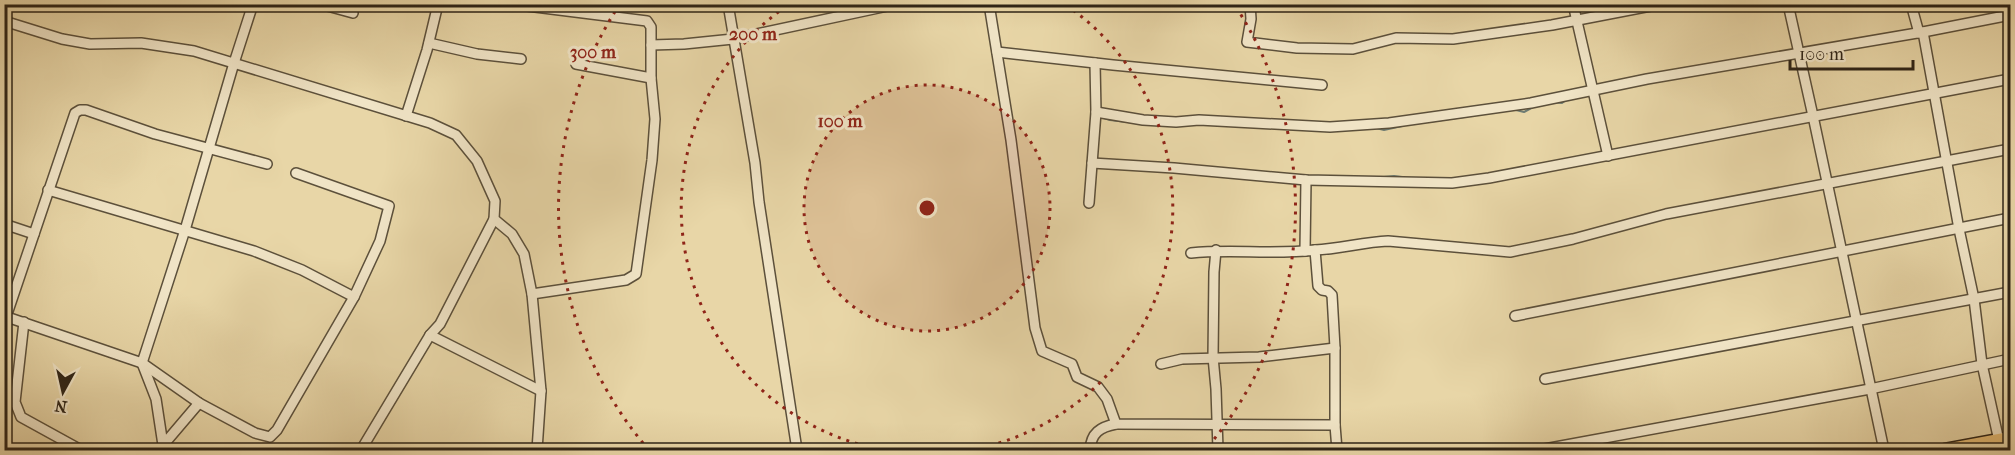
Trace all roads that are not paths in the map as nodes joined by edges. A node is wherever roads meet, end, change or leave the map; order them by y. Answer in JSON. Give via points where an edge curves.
{"nodes":[{"id":1,"x":253,"y":4,"type":"edge"},
{"id":2,"x":320,"y":4,"type":"edge"},
{"id":3,"x":438,"y":4,"type":"edge"},
{"id":4,"x":511,"y":4,"type":"edge"},
{"id":5,"x":728,"y":4,"type":"edge"},
{"id":6,"x":897,"y":4,"type":"edge"},
{"id":7,"x":989,"y":4,"type":"edge"},
{"id":8,"x":1250,"y":4,"type":"edge"},
{"id":9,"x":1573,"y":4,"type":"edge"},
{"id":10,"x":1661,"y":4,"type":"edge"},
{"id":11,"x":1788,"y":4,"type":"edge"},
{"id":12,"x":1911,"y":4,"type":"edge"},
{"id":13,"x":565,"y":7,"type":"edge"},
{"id":14,"x":353,"y":13,"type":"dead end"},
{"id":15,"x":2010,"y":15,"type":"edge"},
{"id":16,"x":4,"y":21,"type":"edge"},
{"id":17,"x":1576,"y":21,"type":"junction"},
{"id":18,"x":1921,"y":33,"type":"junction"},
{"id":19,"x":733,"y":39,"type":"junction"},
{"id":20,"x":429,"y":43,"type":"junction"},
{"id":21,"x":651,"y":45,"type":"junction"},
{"id":22,"x":997,"y":52,"type":"junction"},
{"id":23,"x":1799,"y":53,"type":"junction"},
{"id":24,"x":521,"y":58,"type":"dead end"},
{"id":25,"x":234,"y":63,"type":"junction"},
{"id":26,"x":1095,"y":63,"type":"junction"},
{"id":27,"x":576,"y":64,"type":"dead end"},
{"id":28,"x":651,"y":78,"type":"junction"},
{"id":29,"x":2010,"y":79,"type":"edge"},
{"id":30,"x":1322,"y":85,"type":"dead end"},
{"id":31,"x":1591,"y":91,"type":"junction"},
{"id":32,"x":1935,"y":93,"type":"junction"},
{"id":33,"x":1096,"y":112,"type":"junction"},
{"id":34,"x":406,"y":116,"type":"junction"},
{"id":35,"x":1814,"y":116,"type":"junction"},
{"id":36,"x":208,"y":148,"type":"junction"},
{"id":37,"x":2010,"y":149,"type":"edge"},
{"id":38,"x":1608,"y":156,"type":"junction"},
{"id":39,"x":1947,"y":161,"type":"junction"},
{"id":40,"x":1092,"y":163,"type":"junction"},
{"id":41,"x":267,"y":164,"type":"dead end"},
{"id":42,"x":296,"y":173,"type":"dead end"},
{"id":43,"x":1306,"y":180,"type":"junction"},
{"id":44,"x":1828,"y":184,"type":"junction"},
{"id":45,"x":48,"y":190,"type":"junction"},
{"id":46,"x":1089,"y":203,"type":"dead end"},
{"id":47,"x":2010,"y":218,"type":"edge"},
{"id":48,"x":494,"y":219,"type":"junction"},
{"id":49,"x":4,"y":224,"type":"edge"},
{"id":50,"x":1959,"y":229,"type":"junction"},
{"id":51,"x":185,"y":230,"type":"junction"},
{"id":52,"x":34,"y":234,"type":"junction"},
{"id":53,"x":1216,"y":250,"type":"junction"},
{"id":54,"x":1310,"y":251,"type":"junction"},
{"id":55,"x":1842,"y":251,"type":"junction"},
{"id":56,"x":1191,"y":253,"type":"dead end"},
{"id":57,"x":2010,"y":292,"type":"edge"},
{"id":58,"x":532,"y":294,"type":"junction"},
{"id":59,"x":354,"y":297,"type":"junction"},
{"id":60,"x":1974,"y":299,"type":"junction"},
{"id":61,"x":1515,"y":316,"type":"dead end"},
{"id":62,"x":5,"y":317,"type":"edge"},
{"id":63,"x":1857,"y":320,"type":"junction"},
{"id":64,"x":24,"y":322,"type":"junction"},
{"id":65,"x":430,"y":335,"type":"junction"},
{"id":66,"x":1335,"y":348,"type":"junction"},
{"id":67,"x":1213,"y":357,"type":"junction"},
{"id":68,"x":2010,"y":359,"type":"edge"},
{"id":69,"x":142,"y":363,"type":"junction"},
{"id":70,"x":1161,"y":364,"type":"dead end"},
{"id":71,"x":1982,"y":364,"type":"junction"},
{"id":72,"x":1545,"y":379,"type":"dead end"},
{"id":73,"x":1870,"y":389,"type":"junction"},
{"id":74,"x":541,"y":391,"type":"junction"},
{"id":75,"x":199,"y":403,"type":"junction"},
{"id":76,"x":1216,"y":423,"type":"junction"},
{"id":77,"x":1116,"y":424,"type":"junction"},
{"id":78,"x":1335,"y":425,"type":"junction"},
{"id":79,"x":2004,"y":443,"type":"edge"},
{"id":80,"x":161,"y":448,"type":"edge"},
{"id":81,"x":81,"y":450,"type":"edge"},
{"id":82,"x":361,"y":450,"type":"edge"},
{"id":83,"x":537,"y":450,"type":"edge"},
{"id":84,"x":797,"y":450,"type":"edge"},
{"id":85,"x":1090,"y":450,"type":"edge"},
{"id":86,"x":1218,"y":450,"type":"edge"},
{"id":87,"x":1337,"y":450,"type":"edge"},
{"id":88,"x":1539,"y":450,"type":"edge"},
{"id":89,"x":1884,"y":450,"type":"edge"},
{"id":90,"x":1945,"y":450,"type":"edge"}],
"edges":[{"from":1,"to":25,"type":"street"},
{"from":2,"to":14,"type":"street"},
{"from":3,"to":20,"type":"street"},
{"from":4,"to":13,"type":"street"},
{"from":5,"to":19,"type":"street"},
{"from":6,"to":19,"type":"street"},
{"from":7,"to":22,"type":"street"},
{"from":8,"to":17,"type":"street","via":[[1247,42],[1322,50],[1353,49],[1396,38],[1453,39]]},
{"from":9,"to":17,"type":"street"},
{"from":10,"to":17,"type":"street"},
{"from":11,"to":23,"type":"street"},
{"from":12,"to":18,"type":"street"},
{"from":13,"to":21,"type":"street","via":[[647,21]]},
{"from":15,"to":18,"type":"street"},
{"from":16,"to":25,"type":"street","via":[[62,39],[90,44],[141,43],[194,51]]},
{"from":17,"to":31,"type":"street"},
{"from":18,"to":23,"type":"street"},
{"from":18,"to":32,"type":"street"},
{"from":19,"to":21,"type":"street"},
{"from":19,"to":84,"type":"street"},
{"from":20,"to":24,"type":"street","via":[[477,54]]},
{"from":20,"to":34,"type":"street"},
{"from":21,"to":28,"type":"street"},
{"from":22,"to":26,"type":"street"},
{"from":22,"to":77,"type":"street","via":[[1035,328],[1042,351],[1072,364],[1077,377],[1098,387]]},
{"from":23,"to":31,"type":"street"},
{"from":23,"to":35,"type":"street"},
{"from":25,"to":34,"type":"street"},
{"from":25,"to":36,"type":"street"},
{"from":26,"to":30,"type":"street"},
{"from":26,"to":33,"type":"street"},
{"from":27,"to":28,"type":"street"},
{"from":28,"to":58,"type":"street","via":[[655,119],[652,160],[636,274],[626,280]]},
{"from":29,"to":32,"type":"street"},
{"from":31,"to":33,"type":"street","via":[[1389,123],[1330,127],[1153,121]]},
{"from":31,"to":38,"type":"street"},
{"from":32,"to":35,"type":"street"},
{"from":32,"to":39,"type":"street"},
{"from":33,"to":40,"type":"street"},
{"from":34,"to":48,"type":"street","via":[[456,135],[477,161],[495,201]]},
{"from":35,"to":38,"type":"street"},
{"from":35,"to":44,"type":"street"},
{"from":36,"to":41,"type":"street"},
{"from":36,"to":45,"type":"street","via":[[80,110],[75,113]]},
{"from":36,"to":51,"type":"street"},
{"from":37,"to":39,"type":"street"},
{"from":38,"to":43,"type":"street","via":[[1452,183]]},
{"from":39,"to":44,"type":"street"},
{"from":39,"to":50,"type":"street"},
{"from":40,"to":43,"type":"street"},
{"from":40,"to":46,"type":"street"},
{"from":42,"to":59,"type":"street","via":[[389,206],[380,241]]},
{"from":43,"to":54,"type":"street"},
{"from":44,"to":54,"type":"street","via":[[1666,214],[1510,252],[1388,241]]},
{"from":44,"to":55,"type":"street"},
{"from":45,"to":51,"type":"street"},
{"from":45,"to":52,"type":"street"},
{"from":47,"to":50,"type":"street"},
{"from":48,"to":58,"type":"street","via":[[512,234],[524,254]]},
{"from":48,"to":65,"type":"street","via":[[440,324]]},
{"from":49,"to":52,"type":"street"},
{"from":50,"to":55,"type":"street"},
{"from":50,"to":60,"type":"street"},
{"from":51,"to":59,"type":"street","via":[[302,270]]},
{"from":51,"to":69,"type":"street"},
{"from":52,"to":62,"type":"street"},
{"from":53,"to":54,"type":"street"},
{"from":53,"to":56,"type":"street"},
{"from":53,"to":67,"type":"street"},
{"from":54,"to":66,"type":"street","via":[[1318,286],[1332,295]]},
{"from":55,"to":61,"type":"street"},
{"from":55,"to":63,"type":"street"},
{"from":57,"to":60,"type":"street"},
{"from":58,"to":74,"type":"street"},
{"from":59,"to":75,"type":"street","via":[[270,437]]},
{"from":60,"to":63,"type":"street"},
{"from":60,"to":71,"type":"street"},
{"from":62,"to":64,"type":"street"},
{"from":63,"to":72,"type":"street"},
{"from":63,"to":73,"type":"street"},
{"from":64,"to":69,"type":"street"},
{"from":64,"to":81,"type":"street","via":[[17,411],[21,417]]},
{"from":65,"to":74,"type":"street"},
{"from":65,"to":82,"type":"street"},
{"from":66,"to":67,"type":"street","via":[[1259,357]]},
{"from":66,"to":78,"type":"street"},
{"from":67,"to":70,"type":"street"},
{"from":67,"to":76,"type":"street"},
{"from":68,"to":71,"type":"street"},
{"from":69,"to":75,"type":"street"},
{"from":69,"to":80,"type":"street","via":[[156,399]]},
{"from":71,"to":73,"type":"street"},
{"from":71,"to":79,"type":"street"},
{"from":73,"to":88,"type":"street"},
{"from":73,"to":89,"type":"street"},
{"from":74,"to":83,"type":"street"},
{"from":75,"to":80,"type":"street"},
{"from":76,"to":77,"type":"street"},
{"from":76,"to":78,"type":"street"},
{"from":76,"to":86,"type":"street"},
{"from":77,"to":85,"type":"street","via":[[1097,430]]},
{"from":78,"to":87,"type":"street"},
{"from":79,"to":90,"type":"main road"}]}
